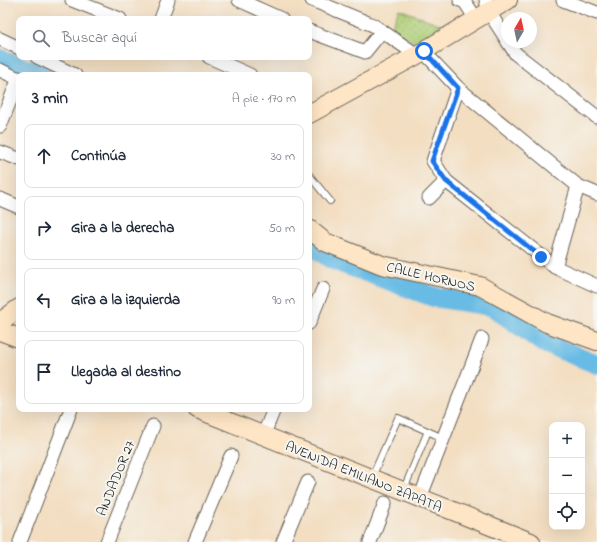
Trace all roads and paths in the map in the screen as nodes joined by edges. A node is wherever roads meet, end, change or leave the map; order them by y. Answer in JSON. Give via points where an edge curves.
{"nodes":[{"id":1,"x":72,"y":0,"type":"edge"},
{"id":2,"x":168,"y":0,"type":"edge"},
{"id":3,"x":239,"y":0,"type":"edge"},
{"id":4,"x":312,"y":0,"type":"edge"},
{"id":5,"x":460,"y":0,"type":"edge"},
{"id":6,"x":508,"y":0,"type":"edge"},
{"id":7,"x":563,"y":0,"type":"edge"},
{"id":8,"x":484,"y":10,"type":"edge"},
{"id":9,"x":597,"y":13,"type":"edge"},
{"id":10,"x":112,"y":16,"type":"edge"},
{"id":11,"x":162,"y":16,"type":"edge"},
{"id":12,"x":274,"y":16,"type":"edge"},
{"id":13,"x":382,"y":31,"type":"junction"},
{"id":14,"x":312,"y":32,"type":"edge"},
{"id":15,"x":501,"y":32,"type":"edge"},
{"id":16,"x":0,"y":39,"type":"edge"},
{"id":17,"x":16,"y":47,"type":"edge"},
{"id":18,"x":512,"y":48,"type":"edge"},
{"id":19,"x":420,"y":53,"type":"junction"},
{"id":20,"x":43,"y":60,"type":"edge"},
{"id":21,"x":216,"y":60,"type":"edge"},
{"id":22,"x":0,"y":70,"type":"edge"},
{"id":23,"x":69,"y":72,"type":"edge"},
{"id":24,"x":243,"y":72,"type":"edge"},
{"id":25,"x":16,"y":78,"type":"edge"},
{"id":26,"x":16,"y":86,"type":"edge"},
{"id":27,"x":458,"y":88,"type":"junction"},
{"id":28,"x":312,"y":112,"type":"edge"},
{"id":29,"x":597,"y":118,"type":"edge"},
{"id":30,"x":0,"y":126,"type":"edge"},
{"id":31,"x":0,"y":152,"type":"edge"},
{"id":32,"x":16,"y":158,"type":"edge"},
{"id":33,"x":312,"y":179,"type":"edge"},
{"id":34,"x":446,"y":181,"type":"junction"},
{"id":35,"x":578,"y":186,"type":"junction"},
{"id":36,"x":597,"y":194,"type":"edge"},
{"id":37,"x":429,"y":198,"type":"dead end"},
{"id":38,"x":0,"y":199,"type":"edge"},
{"id":39,"x":330,"y":201,"type":"dead end"},
{"id":40,"x":16,"y":206,"type":"edge"},
{"id":41,"x":312,"y":231,"type":"edge"},
{"id":42,"x":555,"y":267,"type":"junction"},
{"id":43,"x":597,"y":286,"type":"edge"},
{"id":44,"x":323,"y":289,"type":"dead end"},
{"id":45,"x":16,"y":314,"type":"edge"},
{"id":46,"x":312,"y":316,"type":"edge"},
{"id":47,"x":6,"y":333,"type":"edge"},
{"id":48,"x":482,"y":339,"type":"dead end"},
{"id":49,"x":597,"y":341,"type":"edge"},
{"id":50,"x":70,"y":412,"type":"edge"},
{"id":51,"x":204,"y":412,"type":"edge"},
{"id":52,"x":273,"y":412,"type":"edge"},
{"id":53,"x":153,"y":426,"type":"dead end"},
{"id":54,"x":428,"y":431,"type":"junction"},
{"id":55,"x":263,"y":436,"type":"junction"},
{"id":56,"x":444,"y":438,"type":"junction"},
{"id":57,"x":231,"y":456,"type":"dead end"},
{"id":58,"x":371,"y":479,"type":"junction"},
{"id":59,"x":308,"y":482,"type":"dead end"},
{"id":60,"x":403,"y":491,"type":"junction"},
{"id":61,"x":420,"y":498,"type":"junction"},
{"id":62,"x":385,"y":503,"type":"dead end"},
{"id":63,"x":20,"y":542,"type":"edge"},
{"id":64,"x":106,"y":542,"type":"edge"},
{"id":65,"x":195,"y":542,"type":"edge"},
{"id":66,"x":283,"y":542,"type":"edge"},
{"id":67,"x":370,"y":542,"type":"edge"},
{"id":68,"x":531,"y":542,"type":"edge"}],
"edges":[{"from":1,"to":10,"type":"street"},
{"from":2,"to":11,"type":"street"},
{"from":3,"to":12,"type":"street"},
{"from":4,"to":13,"type":"street"},
{"from":5,"to":8,"type":"street"},
{"from":6,"to":8,"type":"street"},
{"from":7,"to":9,"type":"street"},
{"from":8,"to":15,"type":"street"},
{"from":8,"to":19,"type":"street"},
{"from":13,"to":14,"type":"street","via":[[365,52]]},
{"from":13,"to":19,"type":"street"},
{"from":16,"to":17,"type":"street"},
{"from":18,"to":29,"type":"street","via":[[516,54]]},
{"from":19,"to":27,"type":"street"},
{"from":19,"to":28,"type":"street"},
{"from":20,"to":23,"type":"street"},
{"from":21,"to":24,"type":"street"},
{"from":22,"to":25,"type":"street"},
{"from":26,"to":30,"type":"street"},
{"from":27,"to":34,"type":"street","via":[[432,161]]},
{"from":27,"to":35,"type":"street"},
{"from":31,"to":32,"type":"street"},
{"from":33,"to":39,"type":"lane"},
{"from":34,"to":37,"type":"street"},
{"from":34,"to":42,"type":"street"},
{"from":35,"to":36,"type":"street"},
{"from":35,"to":42,"type":"street"},
{"from":38,"to":40,"type":"street"},
{"from":41,"to":49,"type":"street","name":"CALLE HORNOS","via":[[325,242],[382,265],[480,286],[547,324]]},
{"from":42,"to":43,"type":"street"},
{"from":44,"to":46,"type":"street"},
{"from":45,"to":47,"type":"street"},
{"from":48,"to":56,"type":"street"},
{"from":50,"to":63,"type":"street"},
{"from":51,"to":55,"type":"street","name":"AVENIDA EMILIANO ZAPATA"},
{"from":52,"to":55,"type":"street"},
{"from":53,"to":64,"type":"street","name":"ANDADOR 27"},
{"from":54,"to":56,"type":"lane"},
{"from":54,"to":58,"type":"lane","via":[[398,418]]},
{"from":54,"to":60,"type":"lane"},
{"from":55,"to":58,"type":"street","name":"AVENIDA EMILIANO ZAPATA"},
{"from":56,"to":61,"type":"street"},
{"from":57,"to":65,"type":"street"},
{"from":58,"to":60,"type":"street","name":"AVENIDA EMILIANO ZAPATA"},
{"from":59,"to":66,"type":"street"},
{"from":60,"to":61,"type":"street","name":"AVENIDA EMILIANO ZAPATA"},
{"from":61,"to":68,"type":"street","name":"AVENIDA EMILIANO ZAPATA"},
{"from":62,"to":67,"type":"street"}]}
